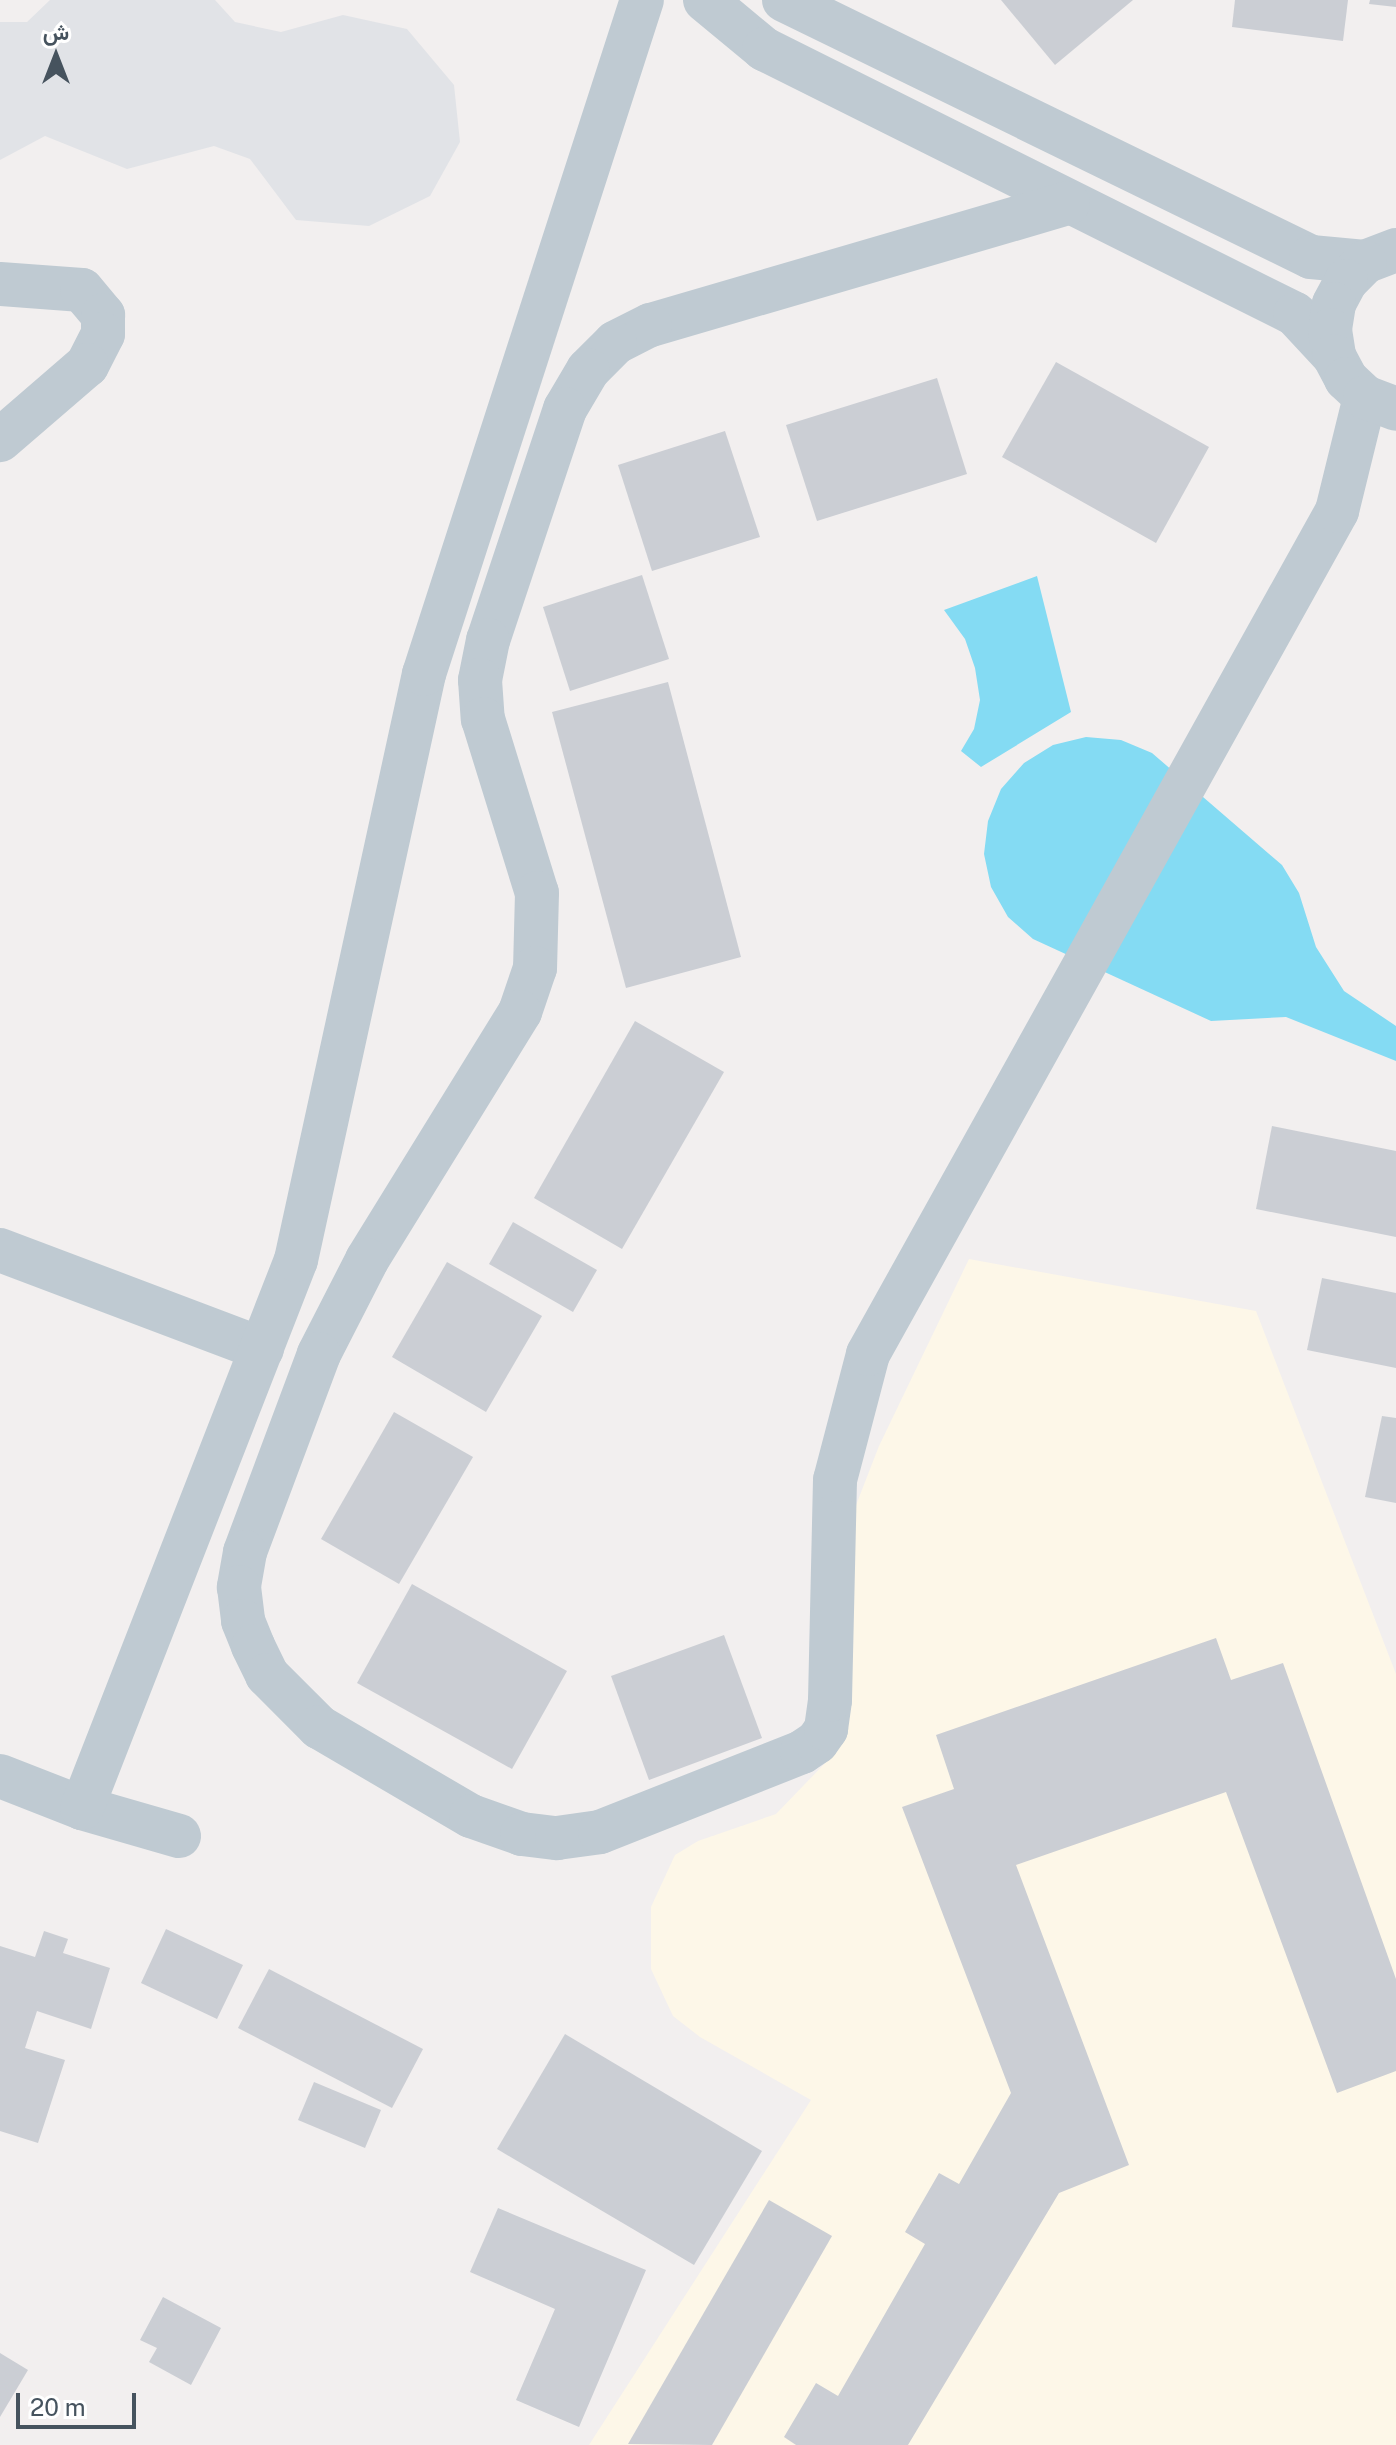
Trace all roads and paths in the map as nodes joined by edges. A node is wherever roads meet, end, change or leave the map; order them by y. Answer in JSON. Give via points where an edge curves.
{"nodes":[{"id":1,"x":642,"y":0,"type":"edge"},
{"id":2,"x":705,"y":0,"type":"edge"},
{"id":3,"x":784,"y":0,"type":"edge"},
{"id":4,"x":1068,"y":203,"type":"junction"},
{"id":5,"x":1380,"y":256,"type":"edge"},
{"id":6,"x":0,"y":284,"type":"edge"},
{"id":7,"x":1334,"y":356,"type":"junction"},
{"id":8,"x":1380,"y":403,"type":"edge"},
{"id":9,"x":0,"y":440,"type":"edge"},
{"id":10,"x":0,"y":1250,"type":"edge"},
{"id":11,"x":262,"y":1349,"type":"junction"},
{"id":12,"x":0,"y":1776,"type":"edge"},
{"id":13,"x":82,"y":1808,"type":"junction"},
{"id":14,"x":179,"y":1836,"type":"dead end"}],
"edges":[{"from":1,"to":11,"type":"street","via":[[424,674],[296,1260]]},
{"from":2,"to":4,"type":"street","via":[[764,49]]},
{"from":3,"to":5,"type":"street","via":[[1311,257]]},
{"from":4,"to":7,"type":"street","via":[[1295,314]]},
{"from":4,"to":8,"type":"street","via":[[650,325],[615,343],[588,370],[565,409],[488,640],[480,680],[483,719],[537,893],[535,968],[520,1012],[367,1260],[319,1354],[245,1552],[239,1587],[243,1621],[267,1675],[319,1727],[471,1816],[522,1834],[557,1838],[600,1832],[817,1742],[826,1729],[830,1700],[835,1480],[868,1354],[1337,511]]},
{"from":5,"to":7,"type":"street","via":[[1346,281],[1334,304]]},
{"from":6,"to":9,"type":"street","via":[[82,290],[103,315],[103,334],[87,365]]},
{"from":7,"to":8,"type":"street","via":[[1346,379]]},
{"from":10,"to":11,"type":"street"},
{"from":11,"to":13,"type":"street"},
{"from":12,"to":13,"type":"street"},
{"from":13,"to":14,"type":"street"}]}
